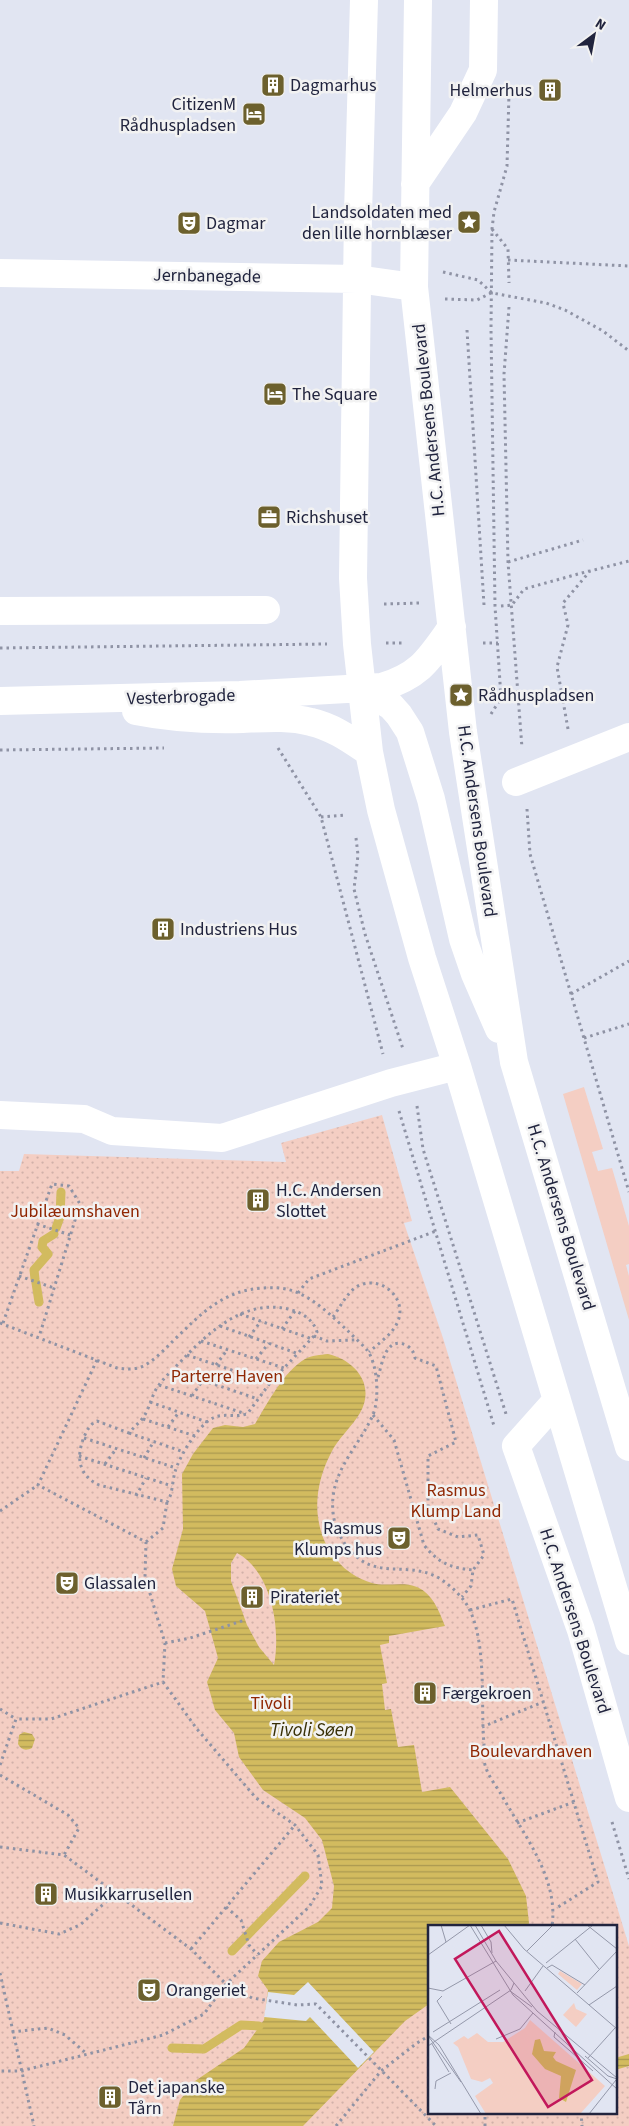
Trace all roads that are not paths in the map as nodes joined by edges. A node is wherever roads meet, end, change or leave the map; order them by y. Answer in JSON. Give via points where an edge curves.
{"nodes":[{"id":1,"x":364,"y":0,"type":"edge"},
{"id":2,"x":418,"y":0,"type":"edge"},
{"id":3,"x":484,"y":0,"type":"edge"},
{"id":4,"x":415,"y":184,"type":"junction"},
{"id":5,"x":0,"y":273,"type":"edge"},
{"id":6,"x":356,"y":279,"type":"junction"},
{"id":7,"x":414,"y":287,"type":"junction"},
{"id":8,"x":266,"y":610,"type":"dead end"},
{"id":9,"x":0,"y":611,"type":"edge"},
{"id":10,"x":452,"y":627,"type":"junction"},
{"id":11,"x":361,"y":688,"type":"junction"},
{"id":12,"x":83,"y":699,"type":"junction"},
{"id":13,"x":0,"y":701,"type":"edge"},
{"id":14,"x":629,"y":737,"type":"edge"},
{"id":15,"x":369,"y":752,"type":"junction"},
{"id":16,"x":516,"y":782,"type":"dead end"},
{"id":17,"x":514,"y":1062,"type":"junction"},
{"id":18,"x":457,"y":1066,"type":"junction"},
{"id":19,"x":0,"y":1115,"type":"edge"},
{"id":20,"x":557,"y":1400,"type":"junction"},
{"id":21,"x":629,"y":1447,"type":"edge"},
{"id":22,"x":626,"y":1629,"type":"edge"},
{"id":23,"x":581,"y":1630,"type":"junction"},
{"id":24,"x":619,"y":1805,"type":"edge"}],
"edges":[{"from":1,"to":6,"type":"street"},
{"from":2,"to":4,"type":"street","name":"H.C. Andersens Boulevard"},
{"from":3,"to":4,"type":"street","via":[[483,70],[463,113]]},
{"from":4,"to":7,"type":"street","name":"H.C. Andersens Boulevard"},
{"from":5,"to":6,"type":"street","name":"Jernbanegade"},
{"from":6,"to":7,"type":"street","name":"Jernbanegade"},
{"from":6,"to":11,"type":"street","via":[[353,578]]},
{"from":7,"to":10,"type":"street","name":"H.C. Andersens Boulevard"},
{"from":8,"to":9,"type":"street"},
{"from":10,"to":11,"type":"street","name":"Vesterbrogade","via":[[416,672],[401,681]]},
{"from":10,"to":17,"type":"street","name":"H.C. Andersens Boulevard","via":[[463,732]]},
{"from":11,"to":12,"type":"street","name":"Vesterbrogade"},
{"from":11,"to":15,"type":"street"},
{"from":11,"to":17,"type":"street","via":[[391,706],[400,715],[412,738],[431,799],[474,974]]},
{"from":12,"to":13,"type":"street","name":"Vesterbrogade"},
{"from":12,"to":15,"type":"street","via":[[183,718],[274,718],[311,722],[343,735]]},
{"from":14,"to":16,"type":"street"},
{"from":15,"to":18,"type":"street","via":[[381,810],[419,949]]},
{"from":17,"to":21,"type":"street","name":"H.C. Andersens Boulevard"},
{"from":18,"to":19,"type":"street","via":[[402,1080],[222,1138],[175,1127],[112,1131],[84,1119]]},
{"from":18,"to":20,"type":"street"},
{"from":20,"to":22,"type":"street"},
{"from":20,"to":23,"type":"street","name":"H.C. Andersens Boulevard","via":[[506,1438]]},
{"from":22,"to":23,"type":"street"},
{"from":23,"to":24,"type":"street","name":"H.C. Andersens Boulevard"}]}
